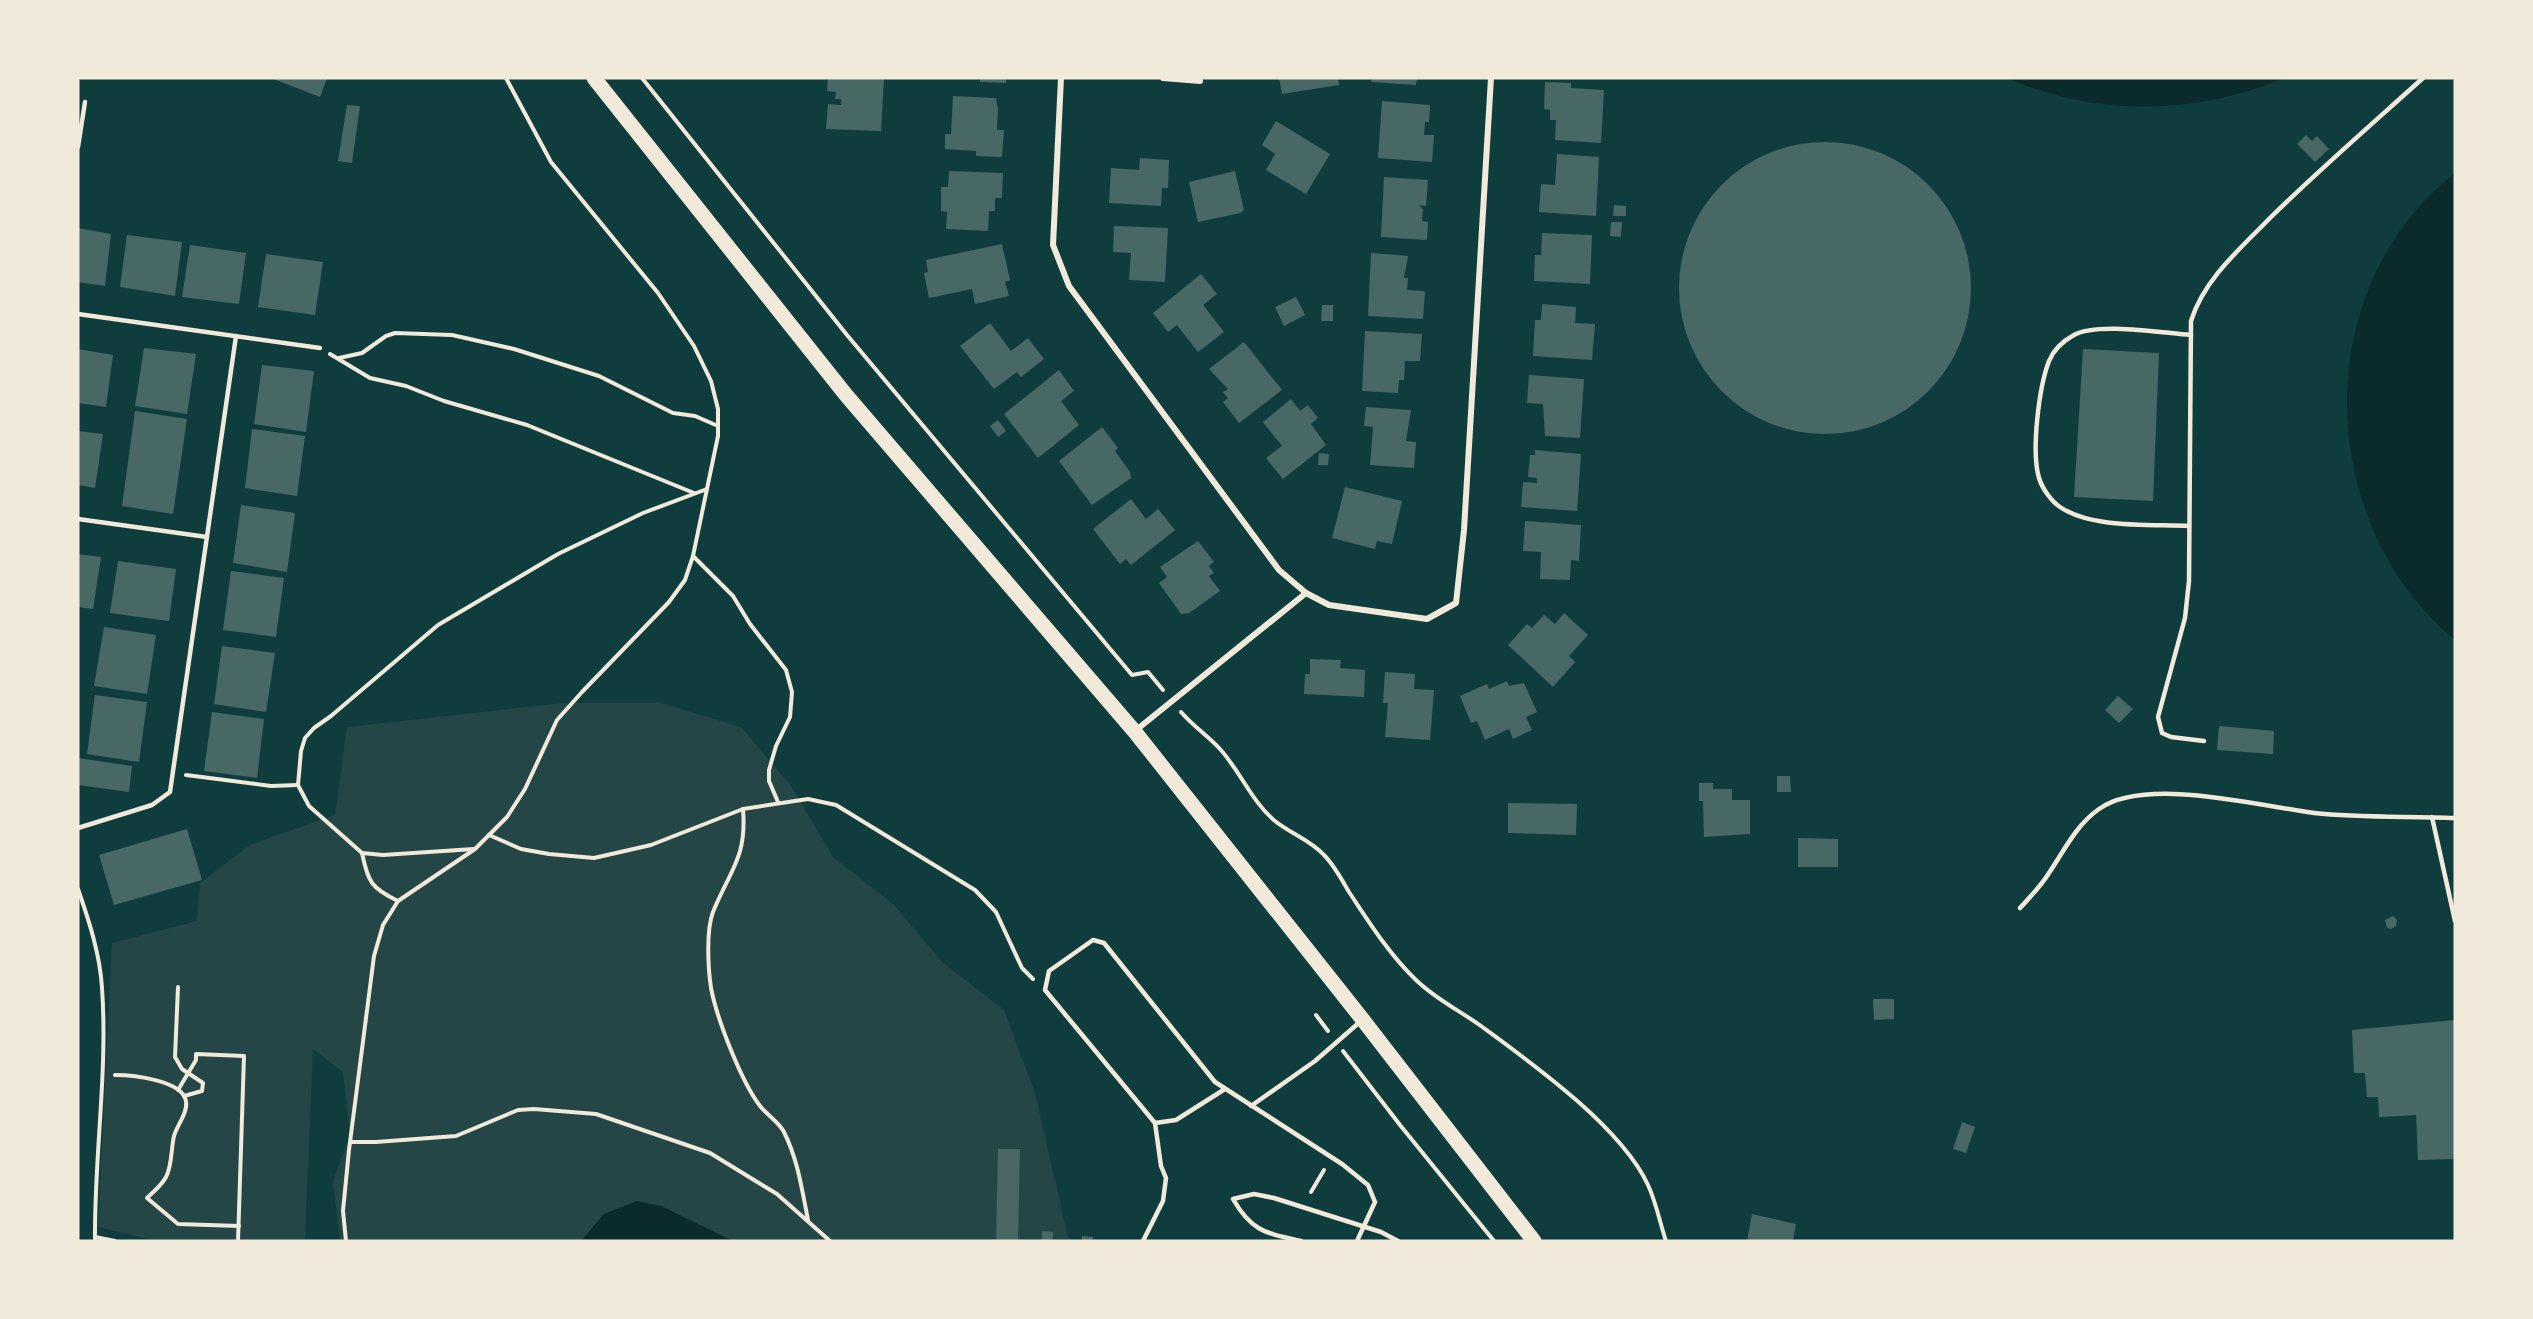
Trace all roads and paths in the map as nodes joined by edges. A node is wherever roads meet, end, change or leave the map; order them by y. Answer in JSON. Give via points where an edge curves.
{"nodes":[{"id":1,"x":506,"y":78,"type":"edge"},
{"id":2,"x":594,"y":78,"type":"edge"},
{"id":3,"x":642,"y":78,"type":"edge"},
{"id":4,"x":1061,"y":78,"type":"edge"},
{"id":5,"x":1163,"y":78,"type":"edge"},
{"id":6,"x":1491,"y":78,"type":"edge"},
{"id":7,"x":2424,"y":78,"type":"edge"},
{"id":8,"x":1200,"y":81,"type":"dead end"},
{"id":9,"x":85,"y":102,"type":"dead end"},
{"id":10,"x":78,"y":147,"type":"edge"},
{"id":11,"x":78,"y":314,"type":"edge"},
{"id":12,"x":2191,"y":335,"type":"junction"},
{"id":13,"x":236,"y":336,"type":"junction"},
{"id":14,"x":320,"y":348,"type":"joint"},
{"id":15,"x":338,"y":358,"type":"junction"},
{"id":16,"x":718,"y":426,"type":"junction"},
{"id":17,"x":707,"y":489,"type":"junction"},
{"id":18,"x":694,"y":494,"type":"junction"},
{"id":19,"x":78,"y":519,"type":"edge"},
{"id":20,"x":2189,"y":526,"type":"junction"},
{"id":21,"x":207,"y":537,"type":"junction"},
{"id":22,"x":693,"y":556,"type":"junction"},
{"id":23,"x":1306,"y":593,"type":"junction"},
{"id":24,"x":1172,"y":702,"type":"junction"},
{"id":25,"x":1135,"y":732,"type":"junction"},
{"id":26,"x":2204,"y":741,"type":"dead end"},
{"id":27,"x":173,"y":773,"type":"junction"},
{"id":28,"x":298,"y":785,"type":"junction"},
{"id":29,"x":778,"y":802,"type":"junction"},
{"id":30,"x":743,"y":809,"type":"junction"},
{"id":31,"x":2432,"y":817,"type":"junction"},
{"id":32,"x":2455,"y":818,"type":"edge"},
{"id":33,"x":78,"y":828,"type":"edge"},
{"id":34,"x":489,"y":835,"type":"junction"},
{"id":35,"x":475,"y":849,"type":"junction"},
{"id":36,"x":362,"y":853,"type":"junction"},
{"id":37,"x":78,"y":889,"type":"edge"},
{"id":38,"x":398,"y":901,"type":"junction"},
{"id":39,"x":2020,"y":909,"type":"dead end"},
{"id":40,"x":2455,"y":921,"type":"edge"},
{"id":41,"x":178,"y":987,"type":"dead end"},
{"id":42,"x":1045,"y":990,"type":"junction"},
{"id":43,"x":1316,"y":1016,"type":"dead end"},
{"id":44,"x":1363,"y":1020,"type":"junction"},
{"id":45,"x":1336,"y":1042,"type":"junction"},
{"id":46,"x":188,"y":1074,"type":"junction"},
{"id":47,"x":116,"y":1075,"type":"dead end"},
{"id":48,"x":1225,"y":1089,"type":"junction"},
{"id":49,"x":178,"y":1090,"type":"junction"},
{"id":50,"x":184,"y":1096,"type":"junction"},
{"id":51,"x":1251,"y":1106,"type":"junction"},
{"id":52,"x":1155,"y":1122,"type":"junction"},
{"id":53,"x":350,"y":1142,"type":"junction"},
{"id":54,"x":1324,"y":1170,"type":"dead end"},
{"id":55,"x":1311,"y":1192,"type":"dead end"},
{"id":56,"x":808,"y":1221,"type":"junction"},
{"id":57,"x":239,"y":1226,"type":"junction"},
{"id":58,"x":1364,"y":1227,"type":"junction"},
{"id":59,"x":95,"y":1239,"type":"edge"},
{"id":60,"x":116,"y":1241,"type":"edge"},
{"id":61,"x":238,"y":1241,"type":"edge"},
{"id":62,"x":346,"y":1241,"type":"edge"},
{"id":63,"x":830,"y":1241,"type":"edge"},
{"id":64,"x":1143,"y":1241,"type":"edge"},
{"id":65,"x":1301,"y":1241,"type":"edge"},
{"id":66,"x":1357,"y":1241,"type":"edge"},
{"id":67,"x":1398,"y":1241,"type":"edge"},
{"id":68,"x":1494,"y":1241,"type":"edge"},
{"id":69,"x":1534,"y":1241,"type":"edge"},
{"id":70,"x":1666,"y":1241,"type":"edge"}],
"edges":[{"from":1,"to":16,"type":"path","via":[[551,162],[658,293],[694,346],[711,381]]},
{"from":2,"to":25,"type":"main road","via":[[846,395]]},
{"from":3,"to":24,"type":"path","via":[[862,353],[1124,666],[1132,675],[1148,672]]},
{"from":4,"to":23,"type":"street","via":[[1053,245],[1069,286],[1280,570]]},
{"from":5,"to":8,"type":"street"},
{"from":6,"to":23,"type":"street","via":[[1464,530],[1456,603],[1427,619],[1329,605]]},
{"from":7,"to":12,"type":"lane","via":[[2305,184],[2226,263],[2196,303]]},
{"from":9,"to":10,"type":"lane"},
{"from":11,"to":13,"type":"lane"},
{"from":12,"to":20,"type":"lane"},
{"from":12,"to":20,"type":"lane","via":[[2096,328],[2060,344],[2050,359],[2041,392],[2036,459],[2039,479],[2048,495],[2060,507],[2080,516]]},
{"from":13,"to":14,"type":"lane"},
{"from":13,"to":21,"type":"lane"},
{"from":14,"to":15,"type":"path"},
{"from":15,"to":16,"type":"path","via":[[362,353],[395,333],[452,335],[514,349],[599,376],[673,413],[695,416]]},
{"from":15,"to":18,"type":"path","via":[[370,378],[527,425]]},
{"from":16,"to":17,"type":"path"},
{"from":17,"to":18,"type":"path"},
{"from":17,"to":22,"type":"path"},
{"from":18,"to":28,"type":"path","via":[[643,513],[558,554],[438,625],[305,738]]},
{"from":19,"to":21,"type":"lane"},
{"from":20,"to":26,"type":"lane","via":[[2185,618],[2158,717],[2162,733]]},
{"from":21,"to":27,"type":"lane"},
{"from":22,"to":29,"type":"path","via":[[733,596],[786,670],[792,692],[790,717],[769,770]]},
{"from":22,"to":34,"type":"path","via":[[685,580],[669,602],[557,720],[525,789],[507,817]]},
{"from":23,"to":24,"type":"street"},
{"from":24,"to":25,"type":"street"},
{"from":24,"to":70,"type":"path","via":[[1193,727],[1222,751],[1275,822],[1304,837],[1326,856],[1415,980],[1512,1048],[1575,1100],[1627,1151],[1648,1185]]},
{"from":25,"to":44,"type":"main road"},
{"from":27,"to":28,"type":"path","via":[[271,786]]},
{"from":27,"to":33,"type":"lane","via":[[170,792],[152,805]]},
{"from":28,"to":36,"type":"path","via":[[309,806]]},
{"from":29,"to":30,"type":"path"},
{"from":29,"to":42,"type":"path","via":[[808,799],[836,805],[975,890],[996,912],[1022,968]]},
{"from":30,"to":34,"type":"path","via":[[651,846],[594,858],[521,849]]},
{"from":30,"to":56,"type":"path","via":[[744,842],[708,930],[711,988],[745,1081],[783,1130],[795,1157]]},
{"from":31,"to":32,"type":"lane"},
{"from":31,"to":39,"type":"lane","via":[[2315,813],[2245,800],[2180,795],[2121,799],[2100,808],[2081,825],[2048,876]]},
{"from":31,"to":40,"type":"lane"},
{"from":34,"to":35,"type":"path"},
{"from":35,"to":36,"type":"path"},
{"from":35,"to":38,"type":"path"},
{"from":36,"to":38,"type":"path","via":[[369,881]]},
{"from":37,"to":59,"type":"path","via":[[92,928],[102,986]]},
{"from":38,"to":53,"type":"path","via":[[383,925],[374,956]]},
{"from":41,"to":46,"type":"path","via":[[175,1057]]},
{"from":42,"to":48,"type":"lane","via":[[1049,971],[1093,940],[1104,943],[1215,1082]]},
{"from":42,"to":52,"type":"lane"},
{"from":43,"to":45,"type":"path"},
{"from":44,"to":45,"type":"lane"},
{"from":44,"to":69,"type":"main road"},
{"from":45,"to":51,"type":"lane"},
{"from":45,"to":68,"type":"path"},
{"from":46,"to":49,"type":"path"},
{"from":46,"to":50,"type":"path","via":[[203,1083],[202,1091]]},
{"from":46,"to":57,"type":"path","via":[[196,1054],[244,1056]]},
{"from":47,"to":49,"type":"path","via":[[143,1077]]},
{"from":48,"to":51,"type":"lane"},
{"from":48,"to":52,"type":"lane","via":[[1176,1120]]},
{"from":49,"to":50,"type":"path"},
{"from":50,"to":57,"type":"path","via":[[186,1109],[174,1135],[166,1177],[147,1198],[178,1224]]},
{"from":51,"to":58,"type":"lane","via":[[1368,1185],[1375,1202]]},
{"from":52,"to":64,"type":"lane","via":[[1166,1178],[1163,1201]]},
{"from":53,"to":56,"type":"path","via":[[456,1136],[518,1110],[596,1114],[710,1153],[777,1194]]},
{"from":53,"to":62,"type":"path","via":[[344,1212]]},
{"from":54,"to":55,"type":"path"},
{"from":56,"to":63,"type":"path"},
{"from":57,"to":61,"type":"path"},
{"from":58,"to":65,"type":"lane","via":[[1274,1197],[1254,1194],[1233,1199],[1244,1218],[1257,1229]]},
{"from":58,"to":66,"type":"lane"},
{"from":58,"to":67,"type":"lane"},
{"from":59,"to":60,"type":"path"}]}
